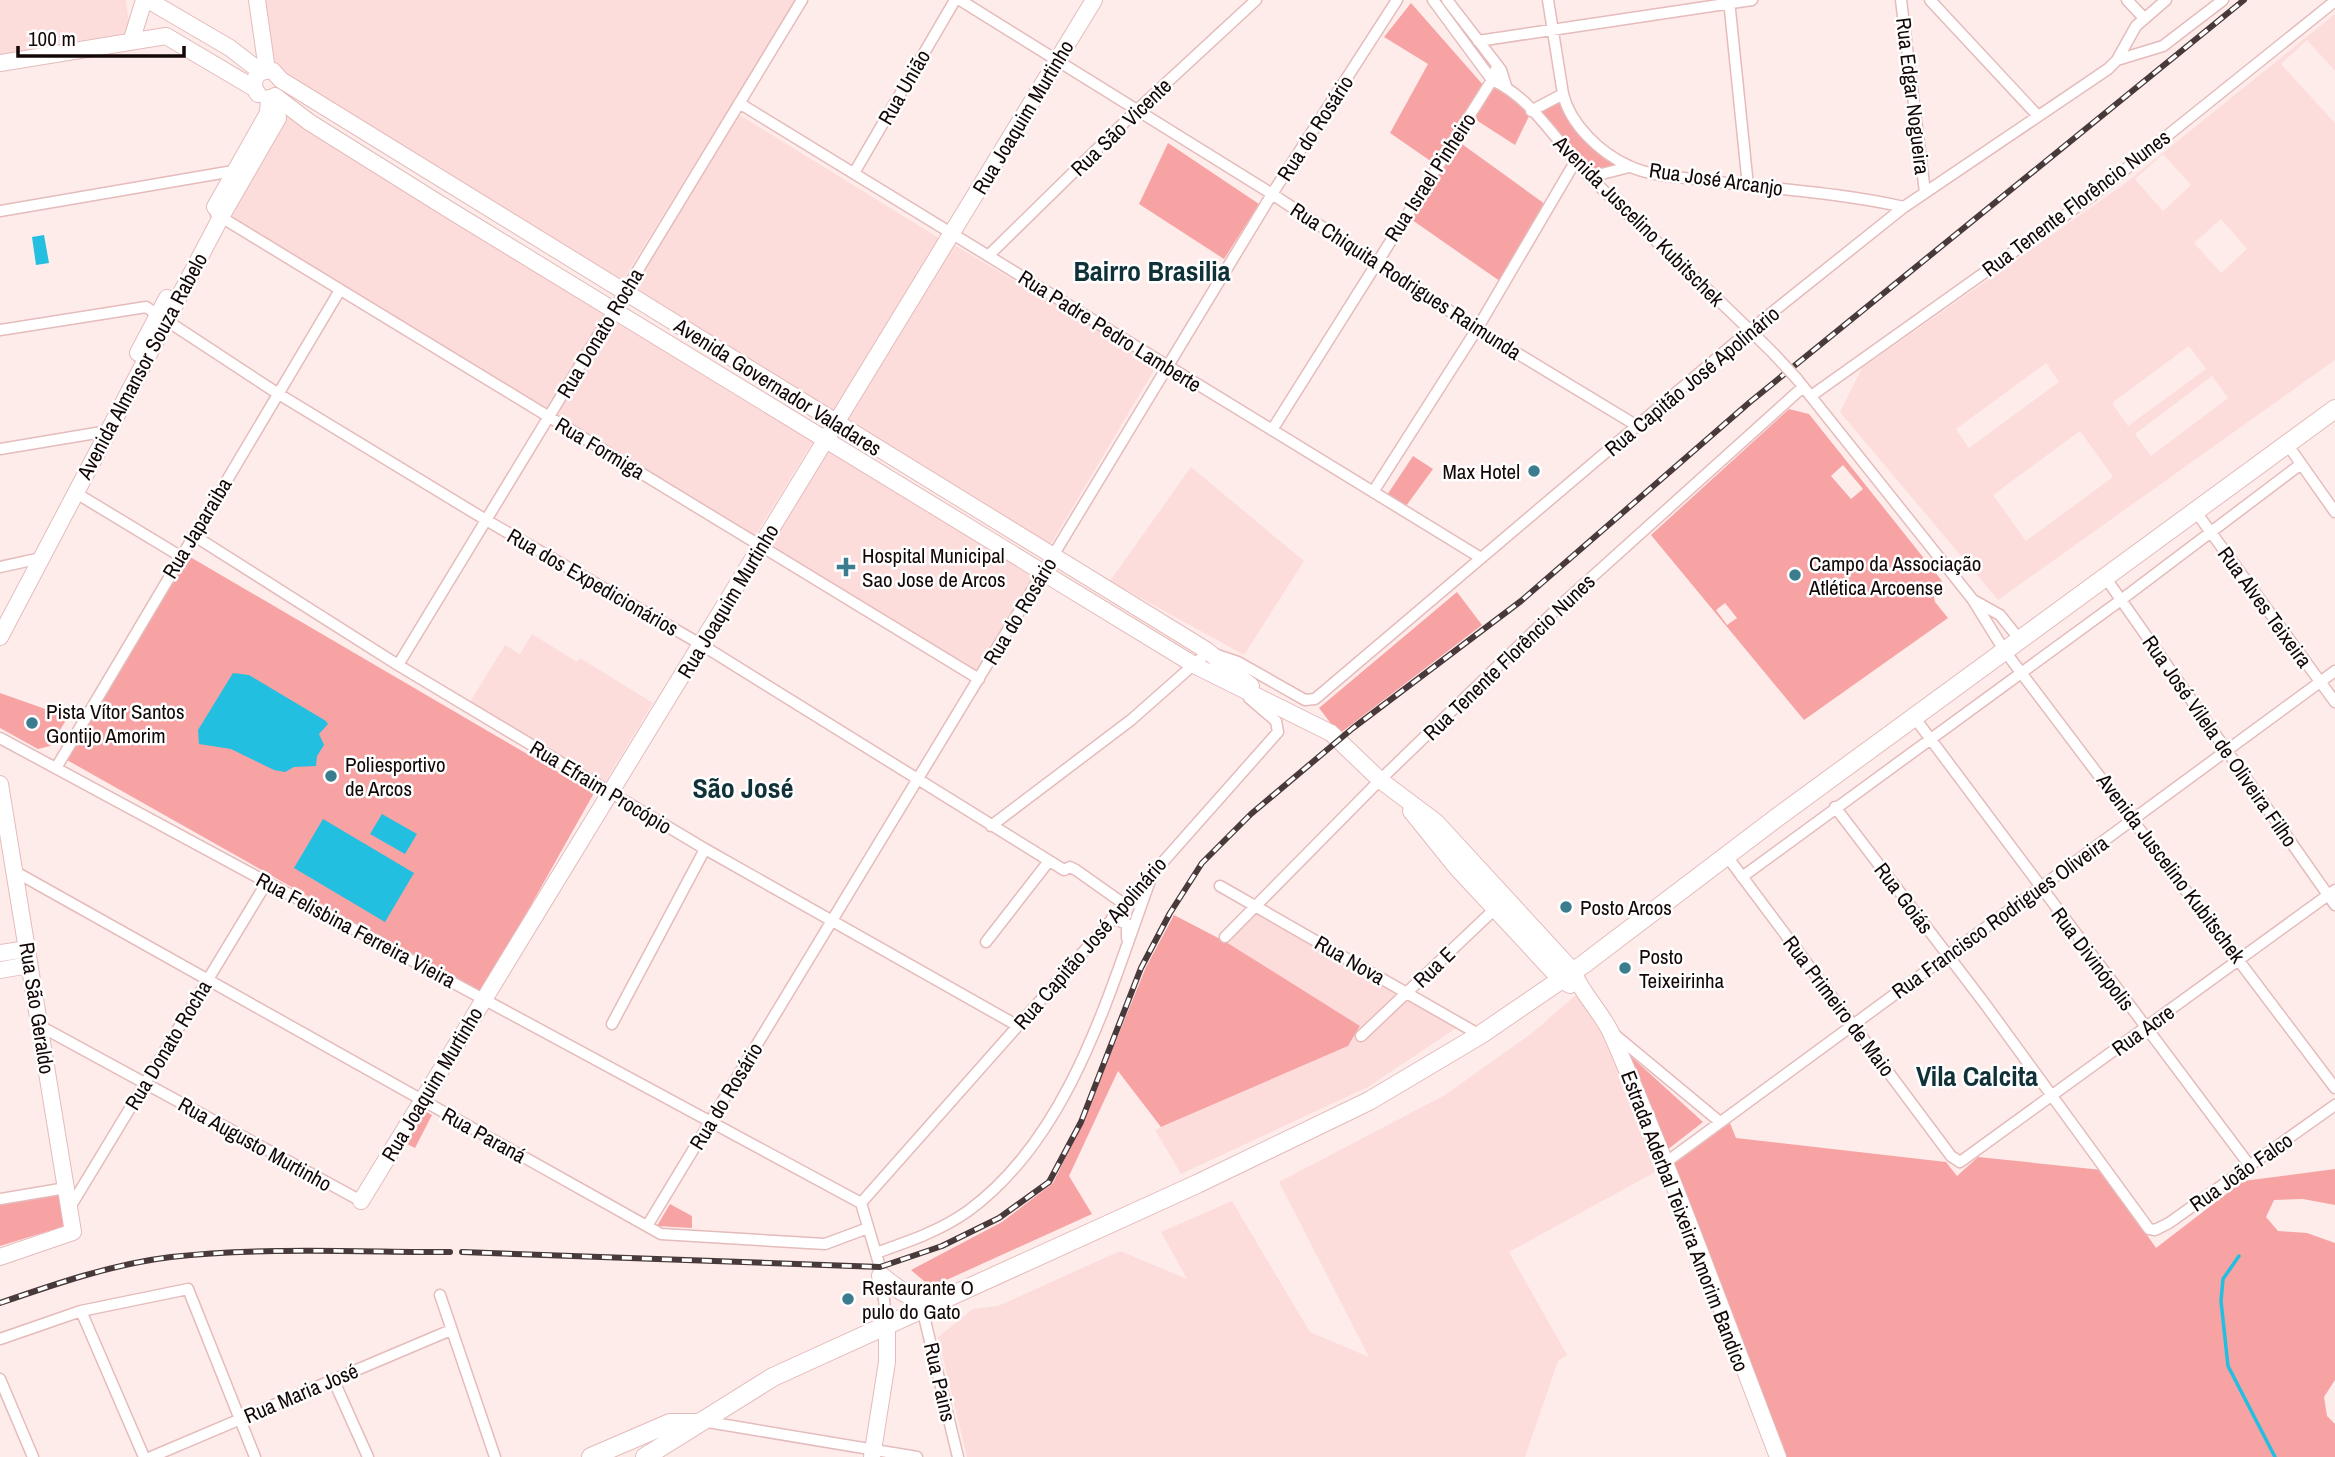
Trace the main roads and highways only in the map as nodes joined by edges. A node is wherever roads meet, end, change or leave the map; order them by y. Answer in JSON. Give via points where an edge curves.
{"nodes":[{"id":1,"x":2335,"y":409,"type":"edge"},
{"id":2,"x":881,"y":1276,"type":"road end"},
{"id":3,"x":929,"y":1305,"type":"junction"},
{"id":4,"x":698,"y":1422,"type":"junction"},
{"id":5,"x":657,"y":1451,"type":"edge"},
{"id":6,"x":591,"y":1457,"type":"edge"},
{"id":7,"x":645,"y":1457,"type":"edge"}],
"edges":[{"from":1,"to":3,"type":"main road","via":[[1567,976],[1480,1035],[1369,1101]]},
{"from":2,"to":3,"type":"main road","via":[[902,1294]]},
{"from":3,"to":4,"type":"main road","via":[[773,1377]]},
{"from":4,"to":5,"type":"main road"},
{"from":4,"to":6,"type":"main road","via":[[670,1423]]},
{"from":5,"to":7,"type":"main road"}]}
